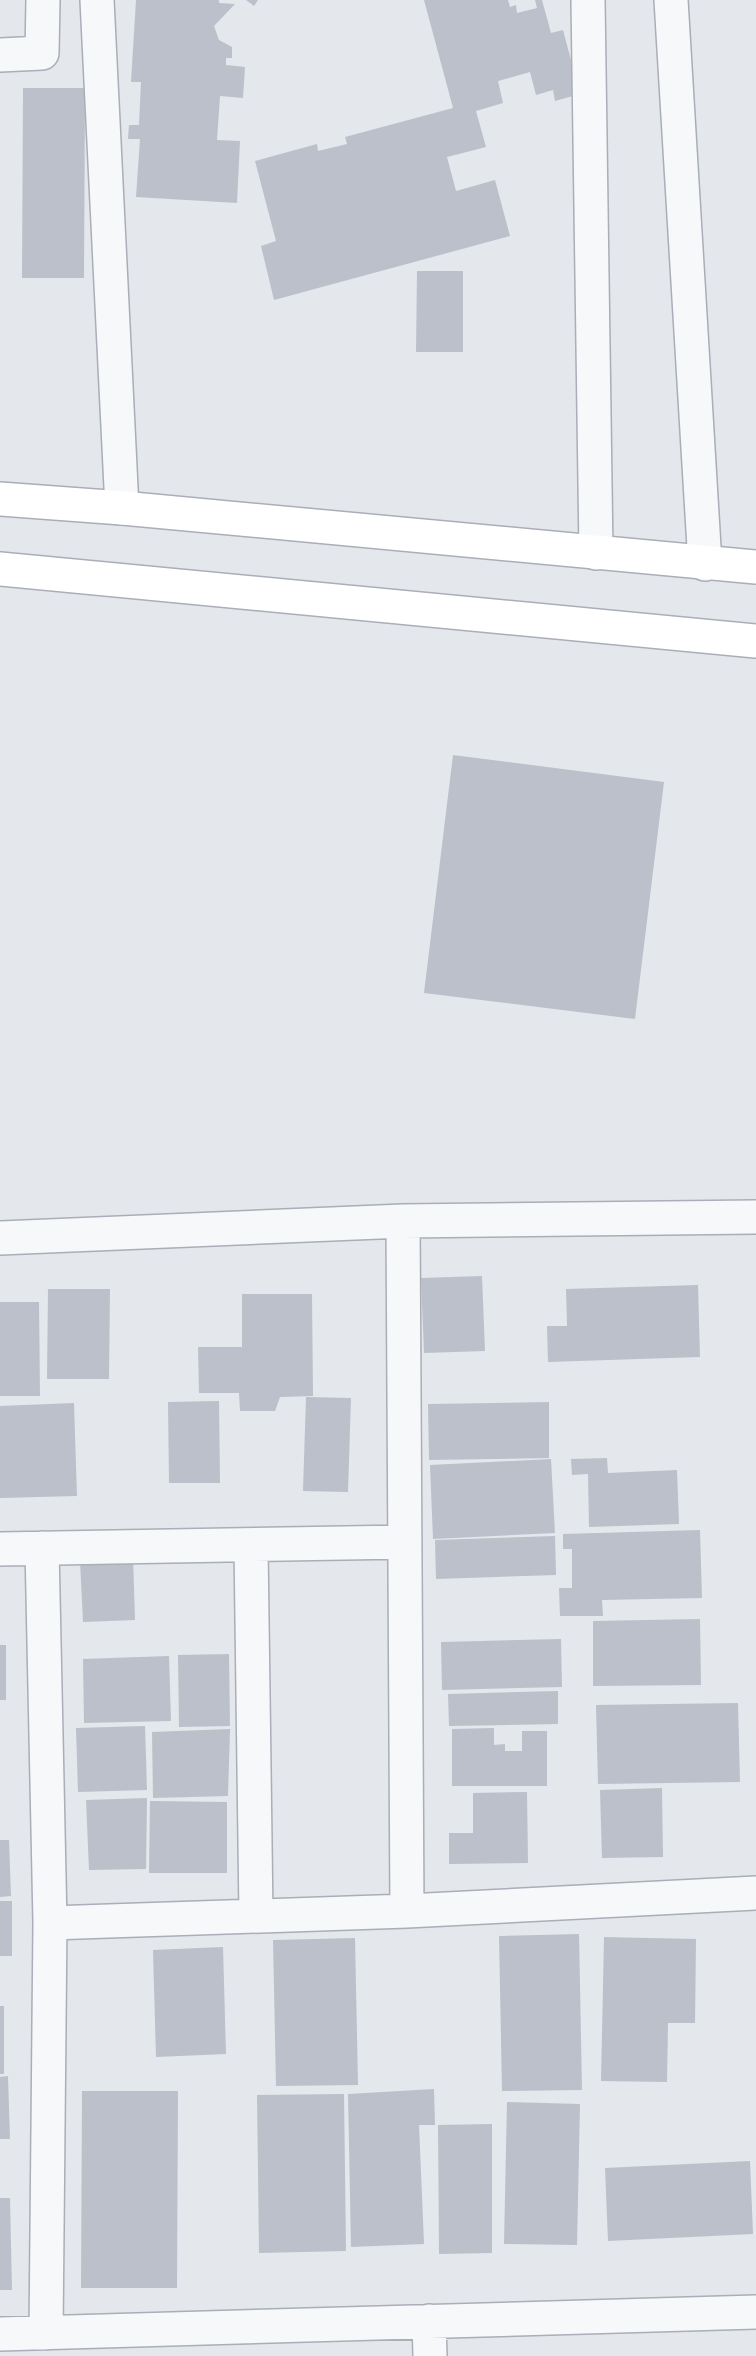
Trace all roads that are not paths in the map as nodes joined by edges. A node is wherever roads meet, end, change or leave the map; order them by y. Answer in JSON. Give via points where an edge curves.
{"nodes":[{"id":1,"x":43,"y":0,"type":"edge"},
{"id":2,"x":97,"y":0,"type":"edge"},
{"id":3,"x":588,"y":0,"type":"edge"},
{"id":4,"x":671,"y":0,"type":"edge"},
{"id":5,"x":0,"y":55,"type":"edge"},
{"id":6,"x":0,"y":499,"type":"edge"},
{"id":7,"x":122,"y":508,"type":"junction"},
{"id":8,"x":596,"y":553,"type":"junction"},
{"id":9,"x":705,"y":564,"type":"junction"},
{"id":10,"x":756,"y":567,"type":"edge"},
{"id":11,"x":0,"y":569,"type":"edge"},
{"id":12,"x":756,"y":641,"type":"edge"},
{"id":13,"x":756,"y":1218,"type":"edge"},
{"id":14,"x":403,"y":1221,"type":"junction"},
{"id":15,"x":0,"y":1238,"type":"edge"},
{"id":16,"x":404,"y":1542,"type":"junction"},
{"id":17,"x":251,"y":1545,"type":"junction"},
{"id":18,"x":42,"y":1548,"type":"junction"},
{"id":19,"x":0,"y":1549,"type":"edge"},
{"id":20,"x":756,"y":1893,"type":"edge"},
{"id":21,"x":407,"y":1911,"type":"junction"},
{"id":22,"x":256,"y":1916,"type":"junction"},
{"id":23,"x":50,"y":1923,"type":"junction"},
{"id":24,"x":756,"y":2312,"type":"edge"},
{"id":25,"x":429,"y":2321,"type":"junction"},
{"id":26,"x":46,"y":2333,"type":"junction"},
{"id":27,"x":0,"y":2334,"type":"edge"},
{"id":28,"x":430,"y":2356,"type":"edge"}],
"edges":[{"from":1,"to":5,"type":"street","via":[[42,53]]},
{"from":2,"to":7,"type":"street"},
{"from":3,"to":8,"type":"street"},
{"from":4,"to":9,"type":"street"},
{"from":6,"to":7,"type":"street"},
{"from":7,"to":8,"type":"street"},
{"from":8,"to":9,"type":"street"},
{"from":9,"to":10,"type":"street"},
{"from":11,"to":12,"type":"street"},
{"from":13,"to":14,"type":"street"},
{"from":14,"to":15,"type":"street"},
{"from":14,"to":16,"type":"street"},
{"from":16,"to":17,"type":"street"},
{"from":16,"to":21,"type":"street"},
{"from":17,"to":18,"type":"street"},
{"from":17,"to":22,"type":"street"},
{"from":18,"to":19,"type":"street"},
{"from":18,"to":23,"type":"street"},
{"from":20,"to":21,"type":"street"},
{"from":21,"to":22,"type":"street"},
{"from":22,"to":23,"type":"street"},
{"from":23,"to":26,"type":"street"},
{"from":24,"to":25,"type":"street"},
{"from":25,"to":26,"type":"street"},
{"from":25,"to":28,"type":"street"},
{"from":26,"to":27,"type":"street"}]}
